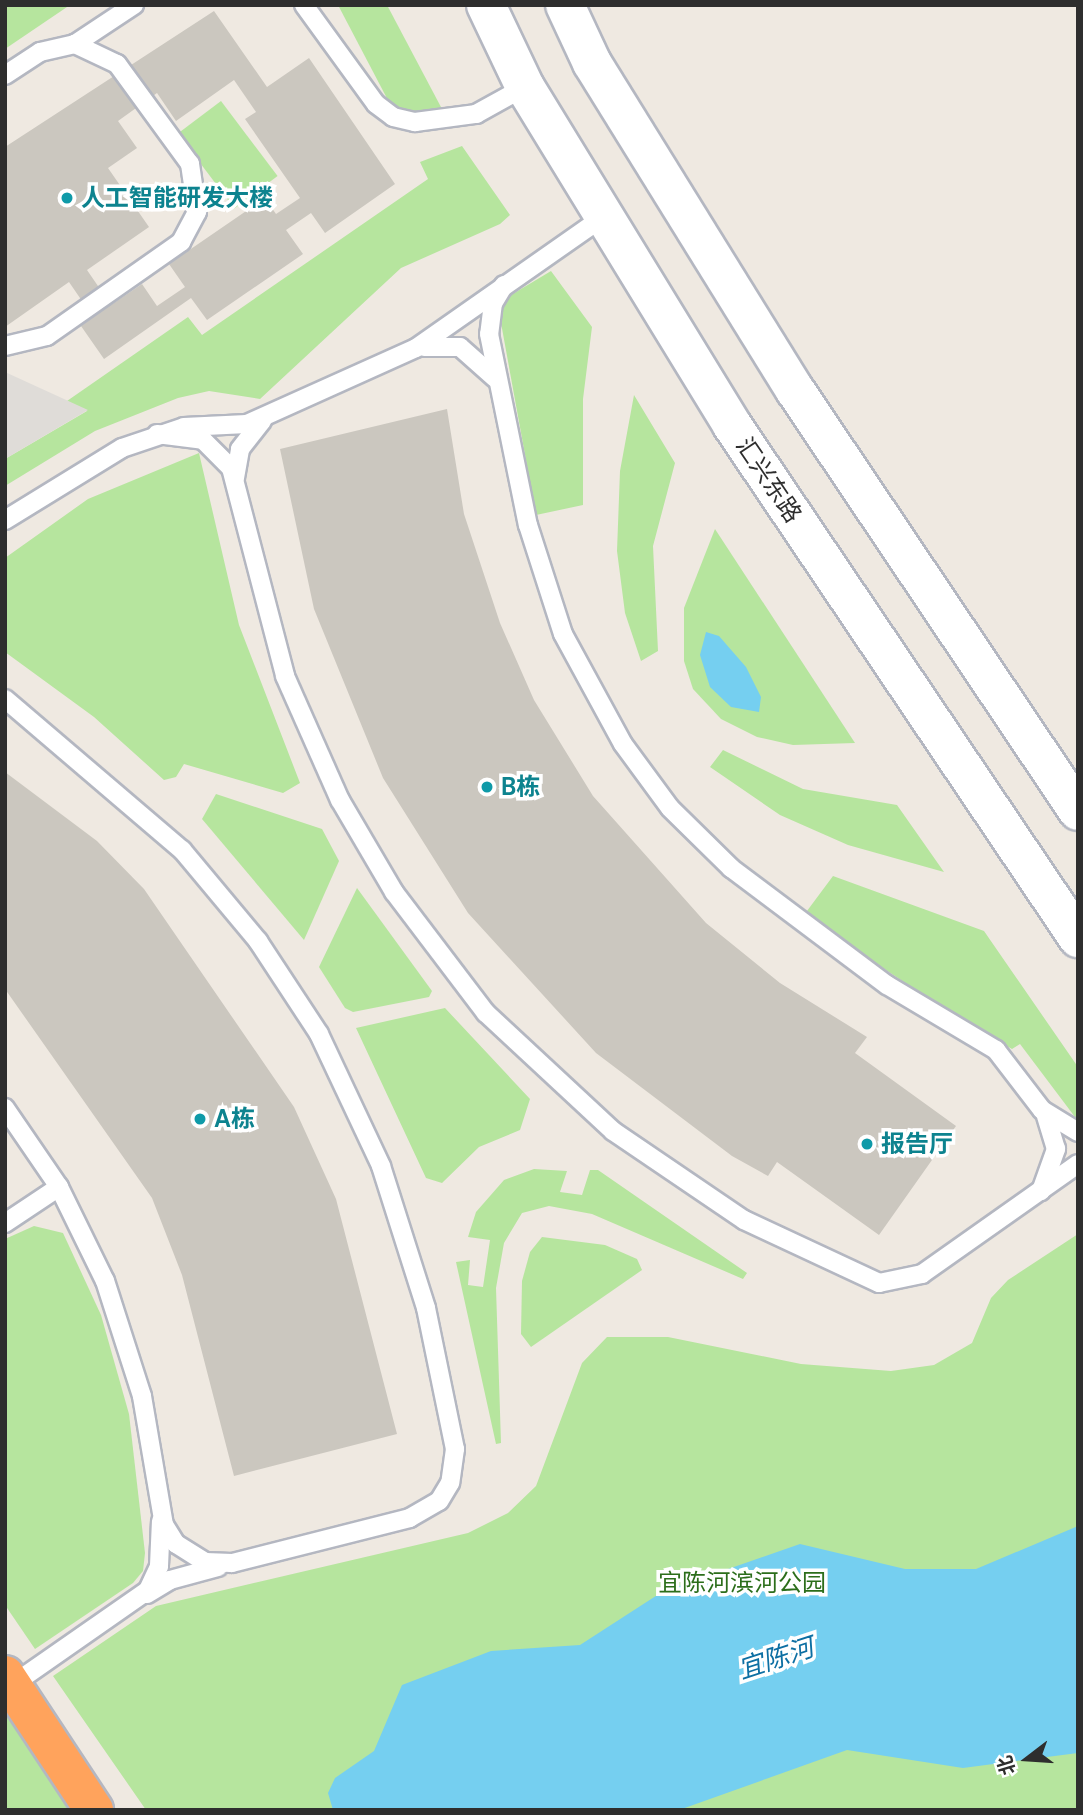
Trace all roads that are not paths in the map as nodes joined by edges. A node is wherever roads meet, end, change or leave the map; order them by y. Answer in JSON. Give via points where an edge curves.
{"nodes":[{"id":1,"x":134,"y":5,"type":"edge"},
{"id":2,"x":304,"y":5,"type":"edge"},
{"id":3,"x":486,"y":5,"type":"edge"},
{"id":4,"x":565,"y":5,"type":"edge"},
{"id":5,"x":75,"y":44,"type":"junction"},
{"id":6,"x":5,"y":75,"type":"edge"},
{"id":7,"x":525,"y":87,"type":"junction"},
{"id":8,"x":602,"y":218,"type":"junction"},
{"id":9,"x":504,"y":285,"type":"junction"},
{"id":10,"x":5,"y":346,"type":"edge"},
{"id":11,"x":416,"y":348,"type":"junction"},
{"id":12,"x":501,"y":390,"type":"junction"},
{"id":13,"x":268,"y":416,"type":"junction"},
{"id":14,"x":157,"y":434,"type":"junction"},
{"id":15,"x":235,"y":482,"type":"junction"},
{"id":16,"x":5,"y":520,"type":"edge"},
{"id":17,"x":5,"y":699,"type":"edge"},
{"id":18,"x":1078,"y":811,"type":"edge"},
{"id":19,"x":1078,"y":938,"type":"edge"},
{"id":20,"x":5,"y":1108,"type":"edge"},
{"id":21,"x":1042,"y":1110,"type":"junction"},
{"id":22,"x":1078,"y":1132,"type":"edge"},
{"id":23,"x":1078,"y":1164,"type":"edge"},
{"id":24,"x":59,"y":1187,"type":"junction"},
{"id":25,"x":1035,"y":1198,"type":"junction"},
{"id":26,"x":5,"y":1223,"type":"edge"},
{"id":27,"x":160,"y":1511,"type":"junction"},
{"id":28,"x":232,"y":1563,"type":"junction"},
{"id":29,"x":138,"y":1600,"type":"junction"},
{"id":30,"x":8,"y":1680,"type":"edge"},
{"id":31,"x":94,"y":1810,"type":"edge"}],
"edges":[{"from":1,"to":5,"type":"lane"},
{"from":2,"to":7,"type":"lane","via":[[376,104],[393,117],[415,122],[475,114]]},
{"from":3,"to":7,"type":"main road","name":"汇兴东路"},
{"from":4,"to":18,"type":"main road","via":[[592,63],[795,390]]},
{"from":5,"to":6,"type":"lane","via":[[40,52]]},
{"from":5,"to":10,"type":"lane","via":[[109,57],[190,164],[197,212],[181,242],[82,312],[38,341]]},
{"from":7,"to":8,"type":"main road","name":"汇兴东路"},
{"from":8,"to":9,"type":"lane"},
{"from":8,"to":19,"type":"main road","name":"汇兴东路","via":[[732,425]]},
{"from":9,"to":11,"type":"lane"},
{"from":9,"to":12,"type":"lane","via":[[489,317]]},
{"from":11,"to":12,"type":"lane","via":[[448,344],[472,353]]},
{"from":11,"to":13,"type":"lane"},
{"from":12,"to":21,"type":"lane","via":[[528,525],[562,634],[638,766],[738,875],[887,985],[996,1050]]},
{"from":13,"to":14,"type":"lane"},
{"from":13,"to":15,"type":"lane","via":[[240,449]]},
{"from":14,"to":15,"type":"lane","via":[[203,440],[224,457]]},
{"from":14,"to":16,"type":"lane","via":[[80,469]]},
{"from":15,"to":25,"type":"lane","via":[[274,644],[340,800],[425,937],[486,1013],[555,1081],[648,1158],[714,1202],[879,1283],[922,1274]]},
{"from":17,"to":28,"type":"lane","via":[[182,850],[279,970],[357,1107],[423,1297],[455,1450],[445,1493],[410,1518]]},
{"from":20,"to":24,"type":"lane"},
{"from":21,"to":22,"type":"lane"},
{"from":21,"to":25,"type":"lane","via":[[1054,1137],[1055,1162]]},
{"from":23,"to":25,"type":"lane"},
{"from":24,"to":26,"type":"lane"},
{"from":24,"to":27,"type":"lane","via":[[127,1339]]},
{"from":27,"to":28,"type":"lane","via":[[186,1552]]},
{"from":27,"to":29,"type":"lane","via":[[159,1566]]},
{"from":28,"to":29,"type":"lane","via":[[170,1580]]},
{"from":29,"to":30,"type":"lane"},
{"from":30,"to":31,"type":"highway"}]}
